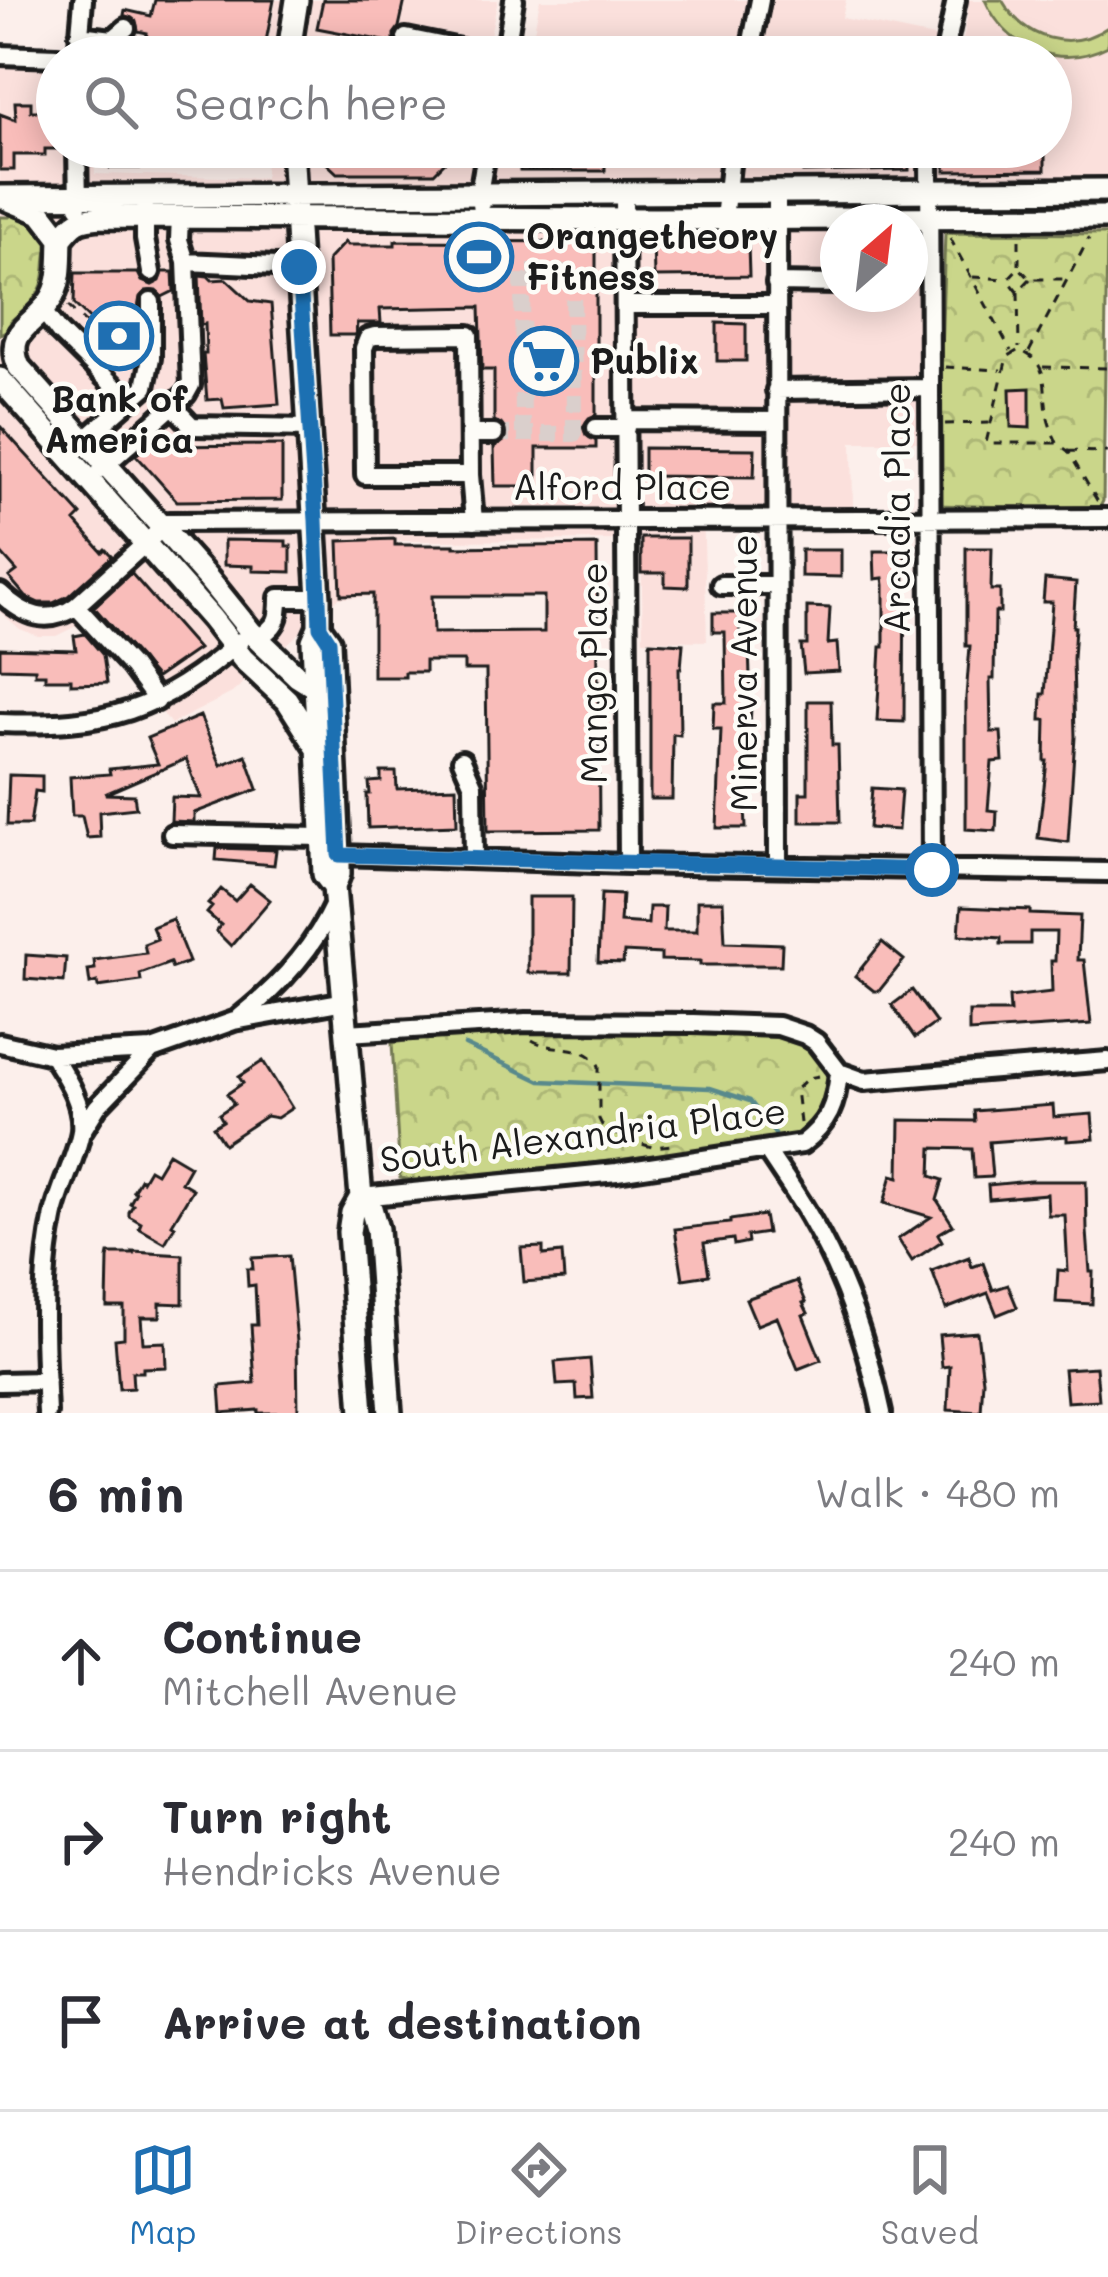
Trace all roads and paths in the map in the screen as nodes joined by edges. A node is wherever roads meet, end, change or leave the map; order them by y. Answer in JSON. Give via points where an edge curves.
{"nodes":[{"id":1,"x":83,"y":0,"type":"edge"},
{"id":2,"x":297,"y":0,"type":"edge"},
{"id":3,"x":514,"y":0,"type":"edge"},
{"id":4,"x":760,"y":0,"type":"edge"},
{"id":5,"x":956,"y":0,"type":"edge"},
{"id":6,"x":126,"y":28,"type":"dead end"},
{"id":7,"x":79,"y":35,"type":"joint"},
{"id":8,"x":88,"y":36,"type":"edge"},
{"id":9,"x":117,"y":36,"type":"edge"},
{"id":10,"x":291,"y":36,"type":"edge"},
{"id":11,"x":506,"y":36,"type":"edge"},
{"id":12,"x":753,"y":36,"type":"edge"},
{"id":13,"x":948,"y":36,"type":"edge"},
{"id":14,"x":0,"y":55,"type":"edge"},
{"id":15,"x":36,"y":56,"type":"edge"},
{"id":16,"x":77,"y":168,"type":"edge"},
{"id":17,"x":293,"y":168,"type":"edge"},
{"id":18,"x":483,"y":168,"type":"edge"},
{"id":19,"x":729,"y":168,"type":"edge"},
{"id":20,"x":929,"y":168,"type":"edge"},
{"id":21,"x":1108,"y":190,"type":"edge"},
{"id":22,"x":928,"y":192,"type":"junction"},
{"id":23,"x":777,"y":193,"type":"junction"},
{"id":24,"x":295,"y":194,"type":"junction"},
{"id":25,"x":479,"y":194,"type":"junction"},
{"id":26,"x":624,"y":194,"type":"junction"},
{"id":27,"x":725,"y":194,"type":"junction"},
{"id":28,"x":77,"y":195,"type":"junction"},
{"id":29,"x":0,"y":196,"type":"edge"},
{"id":30,"x":145,"y":206,"type":"junction"},
{"id":31,"x":180,"y":218,"type":"junction"},
{"id":32,"x":296,"y":219,"type":"junction"},
{"id":33,"x":482,"y":219,"type":"junction"},
{"id":34,"x":624,"y":219,"type":"junction"},
{"id":35,"x":724,"y":219,"type":"junction"},
{"id":36,"x":776,"y":219,"type":"junction"},
{"id":37,"x":1101,"y":224,"type":"edge"},
{"id":38,"x":937,"y":225,"type":"junction"},
{"id":39,"x":67,"y":231,"type":"junction"},
{"id":40,"x":1019,"y":231,"type":"dead end"},
{"id":41,"x":928,"y":257,"type":"edge"},
{"id":42,"x":186,"y":262,"type":"junction"},
{"id":43,"x":299,"y":267,"type":"junction"},
{"id":44,"x":1019,"y":267,"type":"junction"},
{"id":45,"x":151,"y":272,"type":"dead end"},
{"id":46,"x":971,"y":277,"type":"junction"},
{"id":47,"x":1007,"y":279,"type":"junction"},
{"id":48,"x":1030,"y":279,"type":"junction"},
{"id":49,"x":1066,"y":280,"type":"junction"},
{"id":50,"x":776,"y":283,"type":"junction"},
{"id":51,"x":820,"y":284,"type":"edge"},
{"id":52,"x":1018,"y":292,"type":"junction"},
{"id":53,"x":151,"y":302,"type":"dead end"},
{"id":54,"x":625,"y":304,"type":"junction"},
{"id":55,"x":776,"y":305,"type":"junction"},
{"id":56,"x":54,"y":307,"type":"junction"},
{"id":57,"x":922,"y":312,"type":"edge"},
{"id":58,"x":8,"y":338,"type":"edge"},
{"id":59,"x":1019,"y":350,"type":"junction"},
{"id":60,"x":1012,"y":353,"type":"junction"},
{"id":61,"x":1028,"y":353,"type":"junction"},
{"id":62,"x":0,"y":362,"type":"edge"},
{"id":63,"x":944,"y":367,"type":"dead end"},
{"id":64,"x":1041,"y":367,"type":"junction"},
{"id":65,"x":1108,"y":368,"type":"edge"},
{"id":66,"x":1003,"y":370,"type":"junction"},
{"id":67,"x":148,"y":373,"type":"junction"},
{"id":68,"x":11,"y":376,"type":"edge"},
{"id":69,"x":929,"y":388,"type":"junction"},
{"id":70,"x":776,"y":390,"type":"junction"},
{"id":71,"x":129,"y":400,"type":"junction"},
{"id":72,"x":173,"y":406,"type":"junction"},
{"id":73,"x":776,"y":421,"type":"junction"},
{"id":74,"x":991,"y":423,"type":"junction"},
{"id":75,"x":626,"y":424,"type":"junction"},
{"id":76,"x":945,"y":424,"type":"dead end"},
{"id":77,"x":310,"y":428,"type":"junction"},
{"id":78,"x":596,"y":428,"type":"tunnel mouth"},
{"id":79,"x":470,"y":434,"type":"junction"},
{"id":80,"x":494,"y":434,"type":"tunnel mouth"},
{"id":81,"x":1057,"y":443,"type":"junction"},
{"id":82,"x":76,"y":448,"type":"junction"},
{"id":83,"x":1068,"y":451,"type":"junction"},
{"id":84,"x":1108,"y":452,"type":"edge"},
{"id":85,"x":97,"y":472,"type":"junction"},
{"id":86,"x":470,"y":475,"type":"junction"},
{"id":87,"x":1108,"y":514,"type":"edge"},
{"id":88,"x":930,"y":518,"type":"junction"},
{"id":89,"x":316,"y":520,"type":"junction"},
{"id":90,"x":626,"y":520,"type":"junction"},
{"id":91,"x":776,"y":520,"type":"junction"},
{"id":92,"x":474,"y":521,"type":"junction"},
{"id":93,"x":154,"y":536,"type":"junction"},
{"id":94,"x":721,"y":585,"type":"dead end"},
{"id":95,"x":777,"y":585,"type":"junction"},
{"id":96,"x":0,"y":593,"type":"edge"},
{"id":97,"x":319,"y":598,"type":"junction"},
{"id":98,"x":76,"y":606,"type":"junction"},
{"id":99,"x":320,"y":627,"type":"junction"},
{"id":100,"x":248,"y":639,"type":"junction"},
{"id":101,"x":314,"y":687,"type":"junction"},
{"id":102,"x":157,"y":701,"type":"junction"},
{"id":103,"x":0,"y":723,"type":"edge"},
{"id":104,"x":334,"y":731,"type":"junction"},
{"id":105,"x":318,"y":749,"type":"junction"},
{"id":106,"x":462,"y":760,"type":"dead end"},
{"id":107,"x":172,"y":834,"type":"dead end"},
{"id":108,"x":322,"y":837,"type":"junction"},
{"id":109,"x":339,"y":855,"type":"junction"},
{"id":110,"x":474,"y":859,"type":"junction"},
{"id":111,"x":628,"y":864,"type":"junction"},
{"id":112,"x":778,"y":865,"type":"junction"},
{"id":113,"x":932,"y":870,"type":"junction"},
{"id":114,"x":1108,"y":872,"type":"edge"},
{"id":115,"x":334,"y":894,"type":"junction"},
{"id":116,"x":345,"y":1001,"type":"junction"},
{"id":117,"x":234,"y":1021,"type":"junction"},
{"id":118,"x":523,"y":1032,"type":"dead end"},
{"id":119,"x":347,"y":1033,"type":"junction"},
{"id":120,"x":0,"y":1043,"type":"edge"},
{"id":121,"x":152,"y":1050,"type":"junction"},
{"id":122,"x":52,"y":1055,"type":"junction"},
{"id":123,"x":1108,"y":1061,"type":"edge"},
{"id":124,"x":838,"y":1072,"type":"junction"},
{"id":125,"x":795,"y":1130,"type":"dead end"},
{"id":126,"x":81,"y":1132,"type":"junction"},
{"id":127,"x":672,"y":1145,"type":"dead end"},
{"id":128,"x":767,"y":1151,"type":"junction"},
{"id":129,"x":361,"y":1197,"type":"junction"},
{"id":130,"x":46,"y":1381,"type":"junction"},
{"id":131,"x":0,"y":1382,"type":"edge"},
{"id":132,"x":47,"y":1413,"type":"edge"},
{"id":133,"x":362,"y":1413,"type":"edge"},
{"id":134,"x":390,"y":1413,"type":"edge"},
{"id":135,"x":882,"y":1413,"type":"edge"}],
"edges":[{"from":1,"to":7,"type":"street"},
{"from":2,"to":10,"type":"main road"},
{"from":3,"to":11,"type":"street"},
{"from":4,"to":12,"type":"street"},
{"from":5,"to":13,"type":"street"},
{"from":6,"to":9,"type":"street"},
{"from":7,"to":8,"type":"street"},
{"from":14,"to":15,"type":"street"},
{"from":16,"to":28,"type":"street"},
{"from":17,"to":24,"type":"main road"},
{"from":18,"to":25,"type":"street"},
{"from":19,"to":27,"type":"street"},
{"from":20,"to":22,"type":"street","name":"Arcadia Place"},
{"from":21,"to":22,"type":"main road"},
{"from":22,"to":23,"type":"main road"},
{"from":22,"to":38,"type":"street","name":"Arcadia Place"},
{"from":23,"to":27,"type":"main road"},
{"from":23,"to":36,"type":"street","name":"Minerva Avenue"},
{"from":24,"to":25,"type":"main road"},
{"from":24,"to":30,"type":"main road"},
{"from":24,"to":32,"type":"main road"},
{"from":25,"to":26,"type":"main road"},
{"from":25,"to":33,"type":"street"},
{"from":26,"to":27,"type":"main road"},
{"from":26,"to":34,"type":"street","name":"Mango Place"},
{"from":27,"to":35,"type":"street"},
{"from":28,"to":29,"type":"main road"},
{"from":28,"to":30,"type":"main road"},
{"from":28,"to":39,"type":"street"},
{"from":29,"to":39,"type":"main road"},
{"from":30,"to":31,"type":"main road"},
{"from":30,"to":39,"type":"main road"},
{"from":30,"to":45,"type":"street"},
{"from":31,"to":32,"type":"main road"},
{"from":31,"to":42,"type":"street"},
{"from":32,"to":33,"type":"main road"},
{"from":32,"to":43,"type":"main road"},
{"from":33,"to":34,"type":"main road"},
{"from":34,"to":35,"type":"main road"},
{"from":34,"to":54,"type":"street","name":"Mango Place"},
{"from":35,"to":36,"type":"main road"},
{"from":36,"to":38,"type":"main road"},
{"from":36,"to":50,"type":"street","name":"Minerva Avenue"},
{"from":37,"to":38,"type":"main road"},
{"from":37,"to":49,"type":"path"},
{"from":38,"to":41,"type":"street","name":"Arcadia Place"},
{"from":38,"to":46,"type":"path"},
{"from":39,"to":56,"type":"main road"},
{"from":40,"to":44,"type":"path"},
{"from":42,"to":43,"type":"street"},
{"from":42,"to":72,"type":"street","via":[[191,385]]},
{"from":43,"to":77,"type":"main road"},
{"from":44,"to":47,"type":"path"},
{"from":44,"to":48,"type":"path"},
{"from":46,"to":47,"type":"path"},
{"from":46,"to":60,"type":"path"},
{"from":47,"to":52,"type":"path"},
{"from":48,"to":49,"type":"path"},
{"from":48,"to":52,"type":"path"},
{"from":49,"to":61,"type":"path"},
{"from":50,"to":51,"type":"street"},
{"from":50,"to":55,"type":"street","name":"Minerva Avenue"},
{"from":52,"to":59,"type":"path"},
{"from":53,"to":67,"type":"street"},
{"from":54,"to":55,"type":"street"},
{"from":54,"to":75,"type":"street","name":"Mango Place"},
{"from":55,"to":70,"type":"street","name":"Minerva Avenue"},
{"from":56,"to":58,"type":"main road"},
{"from":56,"to":67,"type":"path","via":[[133,370]]},
{"from":56,"to":71,"type":"street","via":[[59,332]]},
{"from":57,"to":69,"type":"street","name":"Arcadia Place"},
{"from":58,"to":68,"type":"main road"},
{"from":59,"to":60,"type":"path"},
{"from":59,"to":61,"type":"path"},
{"from":60,"to":66,"type":"path"},
{"from":61,"to":64,"type":"path"},
{"from":62,"to":68,"type":"main road"},
{"from":63,"to":66,"type":"path"},
{"from":64,"to":65,"type":"path"},
{"from":64,"to":81,"type":"path"},
{"from":66,"to":74,"type":"path"},
{"from":67,"to":71,"type":"street"},
{"from":68,"to":82,"type":"main road"},
{"from":69,"to":70,"type":"street"},
{"from":69,"to":88,"type":"street","name":"Arcadia Place"},
{"from":70,"to":73,"type":"street","name":"Minerva Avenue"},
{"from":71,"to":82,"type":"street"},
{"from":72,"to":77,"type":"street","via":[[192,426]]},
{"from":72,"to":85,"type":"street"},
{"from":73,"to":75,"type":"street"},
{"from":73,"to":91,"type":"street","name":"Minerva Avenue"},
{"from":74,"to":76,"type":"path"},
{"from":74,"to":81,"type":"path","via":[[986,443]]},
{"from":75,"to":78,"type":"street"},
{"from":75,"to":90,"type":"street","name":"Mango Place"},
{"from":77,"to":89,"type":"main road"},
{"from":79,"to":80,"type":"street"},
{"from":79,"to":86,"type":"street"},
{"from":79,"to":86,"type":"street","via":[[469,335],[368,338],[365,475]]},
{"from":81,"to":83,"type":"path"},
{"from":82,"to":85,"type":"main road"},
{"from":83,"to":84,"type":"path"},
{"from":83,"to":87,"type":"path"},
{"from":85,"to":93,"type":"main road"},
{"from":86,"to":92,"type":"street"},
{"from":87,"to":88,"type":"street","name":"Alford Place"},
{"from":88,"to":91,"type":"street","name":"Alford Place"},
{"from":88,"to":113,"type":"street","name":"Arcadia Place"},
{"from":89,"to":92,"type":"street","name":"Alford Place"},
{"from":89,"to":93,"type":"street","name":"Alford Place","via":[[185,521]]},
{"from":89,"to":97,"type":"main road"},
{"from":90,"to":91,"type":"street","name":"Alford Place"},
{"from":90,"to":92,"type":"street","name":"Alford Place"},
{"from":90,"to":111,"type":"street","name":"Mango Place"},
{"from":91,"to":95,"type":"street","name":"Minerva Avenue"},
{"from":93,"to":98,"type":"street"},
{"from":93,"to":100,"type":"main road"},
{"from":94,"to":95,"type":"street"},
{"from":95,"to":112,"type":"street","name":"Minerva Avenue"},
{"from":96,"to":98,"type":"street","via":[[42,619]]},
{"from":97,"to":99,"type":"main road"},
{"from":97,"to":100,"type":"street","via":[[279,598],[275,625]]},
{"from":98,"to":102,"type":"street"},
{"from":99,"to":101,"type":"main road"},
{"from":99,"to":104,"type":"main road","via":[[329,641]]},
{"from":100,"to":101,"type":"main road"},
{"from":100,"to":102,"type":"street"},
{"from":100,"to":105,"type":"main road","via":[[243,659],[287,700]]},
{"from":101,"to":104,"type":"main road","via":[[326,697]]},
{"from":101,"to":105,"type":"main road"},
{"from":102,"to":103,"type":"street","via":[[85,722]]},
{"from":104,"to":109,"type":"main road"},
{"from":105,"to":108,"type":"main road"},
{"from":106,"to":110,"type":"street","via":[[481,807]]},
{"from":107,"to":108,"type":"street"},
{"from":108,"to":115,"type":"main road"},
{"from":109,"to":110,"type":"street"},
{"from":109,"to":115,"type":"main road"},
{"from":110,"to":111,"type":"street"},
{"from":111,"to":112,"type":"street"},
{"from":112,"to":113,"type":"street"},
{"from":113,"to":114,"type":"street"},
{"from":115,"to":116,"type":"main road"},
{"from":115,"to":117,"type":"street","via":[[301,958]]},
{"from":116,"to":117,"type":"street"},
{"from":116,"to":119,"type":"main road"},
{"from":117,"to":121,"type":"street"},
{"from":118,"to":127,"type":"path","via":[[548,1048],[592,1054],[607,1131],[652,1147]]},
{"from":119,"to":124,"type":"street","via":[[526,1022],[778,1026],[815,1042]]},
{"from":119,"to":129,"type":"main road"},
{"from":120,"to":122,"type":"street"},
{"from":121,"to":122,"type":"street"},
{"from":121,"to":126,"type":"street"},
{"from":122,"to":126,"type":"street","via":[[80,1108]]},
{"from":123,"to":124,"type":"street","via":[[864,1081]]},
{"from":124,"to":125,"type":"path","via":[[801,1083]]},
{"from":124,"to":128,"type":"street","name":"South Alexandria Place","via":[[824,1126],[802,1144]]},
{"from":126,"to":130,"type":"street","via":[[48,1247]]},
{"from":128,"to":129,"type":"street","name":"South Alexandria Place"},
{"from":128,"to":135,"type":"street","via":[[838,1273]]},
{"from":129,"to":133,"type":"main road","via":[[349,1232]]},
{"from":129,"to":134,"type":"main road","via":[[376,1222]]},
{"from":130,"to":131,"type":"street"},
{"from":130,"to":132,"type":"street"}]}
